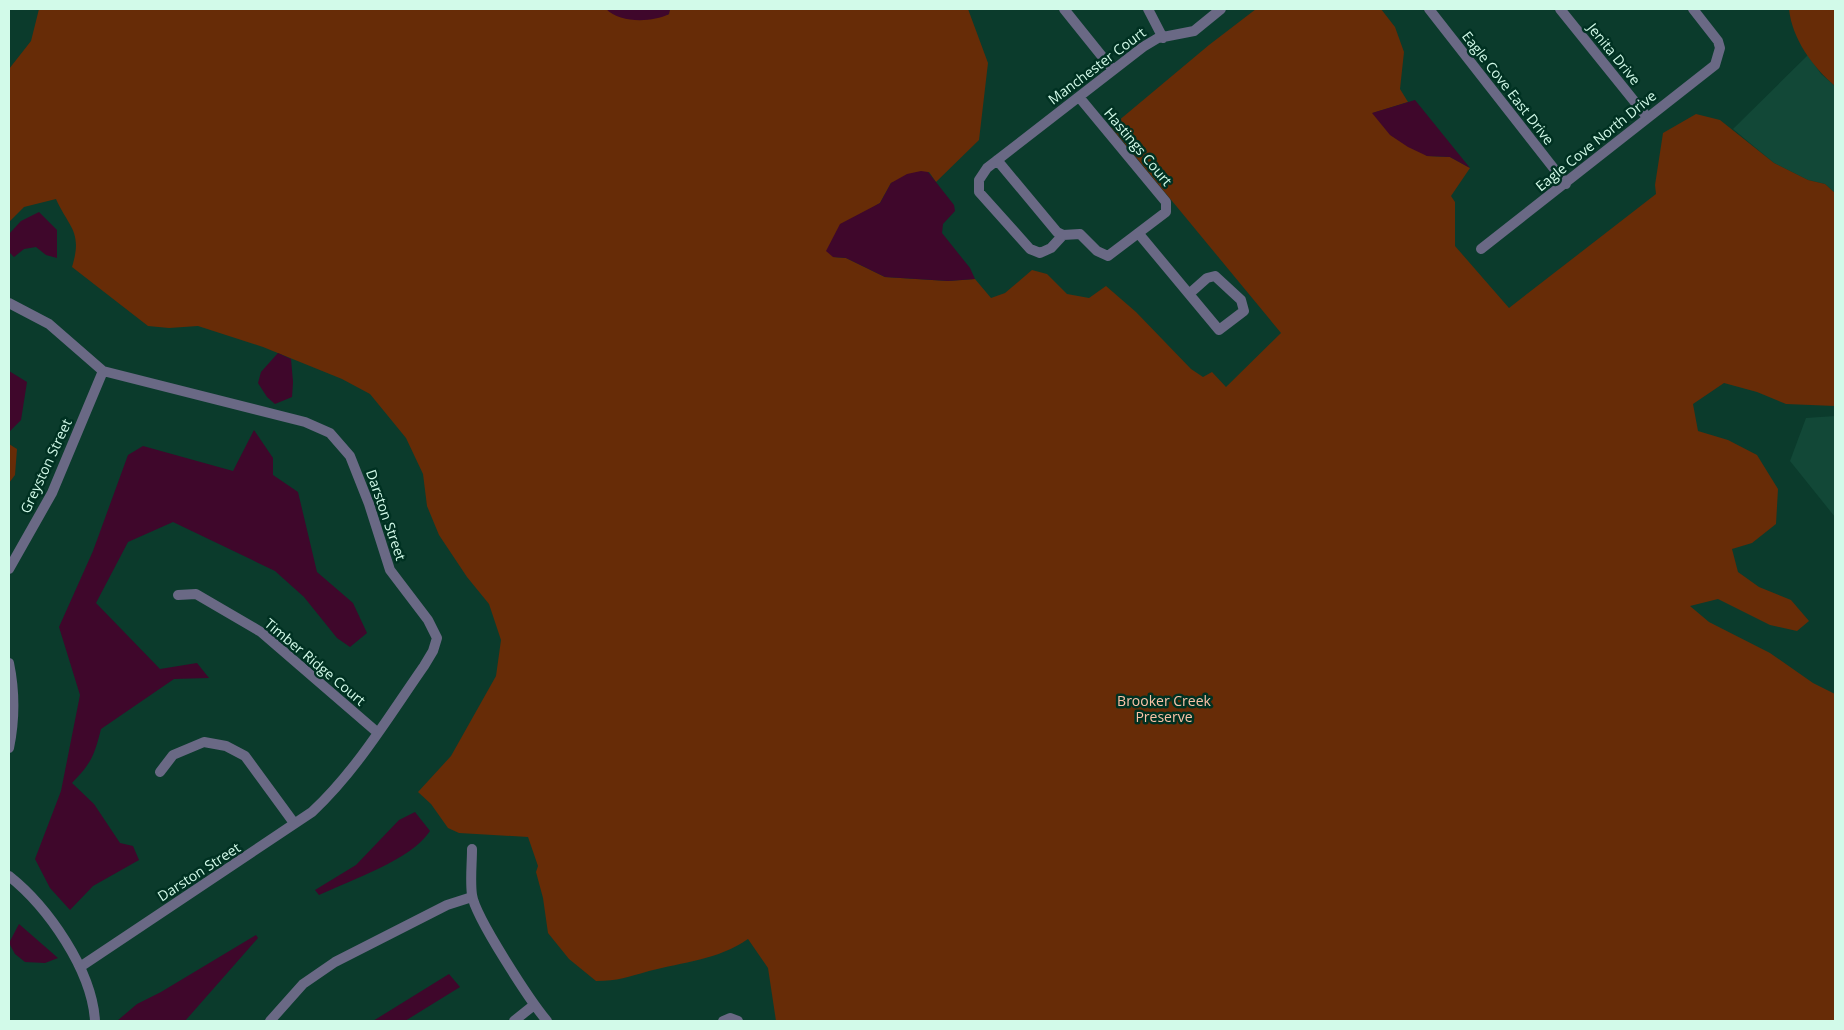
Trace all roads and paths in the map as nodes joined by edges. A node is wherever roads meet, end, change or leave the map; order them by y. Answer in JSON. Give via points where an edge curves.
{"nodes":[{"id":1,"x":1064,"y":9,"type":"edge"},
{"id":2,"x":1148,"y":9,"type":"edge"},
{"id":3,"x":1221,"y":9,"type":"edge"},
{"id":4,"x":1429,"y":9,"type":"edge"},
{"id":5,"x":1560,"y":9,"type":"edge"},
{"id":6,"x":1692,"y":9,"type":"edge"},
{"id":7,"x":1163,"y":38,"type":"junction"},
{"id":8,"x":1113,"y":70,"type":"junction"},
{"id":9,"x":1079,"y":97,"type":"junction"},
{"id":10,"x":1647,"y":117,"type":"junction"},
{"id":11,"x":996,"y":160,"type":"junction"},
{"id":12,"x":1566,"y":184,"type":"junction"},
{"id":13,"x":1139,"y":234,"type":"junction"},
{"id":14,"x":1063,"y":235,"type":"junction"},
{"id":15,"x":1481,"y":249,"type":"dead end"},
{"id":16,"x":1189,"y":294,"type":"junction"},
{"id":17,"x":9,"y":303,"type":"edge"},
{"id":18,"x":103,"y":371,"type":"junction"},
{"id":19,"x":9,"y":569,"type":"edge"},
{"id":20,"x":178,"y":595,"type":"dead end"},
{"id":21,"x":9,"y":663,"type":"edge"},
{"id":22,"x":378,"y":733,"type":"junction"},
{"id":23,"x":9,"y":748,"type":"edge"},
{"id":24,"x":160,"y":772,"type":"dead end"},
{"id":25,"x":294,"y":824,"type":"junction"},
{"id":26,"x":472,"y":849,"type":"dead end"},
{"id":27,"x":9,"y":876,"type":"edge"},
{"id":28,"x":472,"y":897,"type":"junction"},
{"id":29,"x":80,"y":967,"type":"junction"},
{"id":30,"x":534,"y":1005,"type":"junction"},
{"id":31,"x":95,"y":1021,"type":"edge"},
{"id":32,"x":270,"y":1021,"type":"edge"},
{"id":33,"x":514,"y":1021,"type":"edge"},
{"id":34,"x":547,"y":1021,"type":"edge"},
{"id":35,"x":723,"y":1021,"type":"edge"},
{"id":36,"x":738,"y":1021,"type":"edge"}],
"edges":[{"from":1,"to":8,"type":"street"},
{"from":2,"to":7,"type":"street"},
{"from":3,"to":7,"type":"street","name":"Manchester Court","via":[[1194,31]]},
{"from":4,"to":12,"type":"street","name":"Eagle Cove East Drive"},
{"from":5,"to":10,"type":"street","name":"Jenita Drive"},
{"from":6,"to":10,"type":"street","name":"Eagle Cove North Drive","via":[[1718,41],[1720,48],[1715,65]]},
{"from":7,"to":8,"type":"street","name":"Manchester Court","via":[[1143,47]]},
{"from":8,"to":9,"type":"street","name":"Manchester Court"},
{"from":9,"to":11,"type":"street","name":"Manchester Court"},
{"from":9,"to":13,"type":"street","name":"Hastings Court","via":[[1166,202],[1166,212]]},
{"from":10,"to":12,"type":"street","name":"Eagle Cove North Drive"},
{"from":11,"to":14,"type":"street"},
{"from":11,"to":14,"type":"street","name":"Manchester Court","via":[[979,180],[979,192],[1030,248],[1040,253],[1051,248]]},
{"from":12,"to":15,"type":"street","name":"Eagle Cove North Drive"},
{"from":13,"to":14,"type":"street","name":"Hastings Court","via":[[1108,256],[1097,251],[1080,234]]},
{"from":13,"to":16,"type":"street"},
{"from":16,"to":16,"type":"street","via":[[1219,330],[1244,311],[1241,300],[1215,276],[1207,278]]},
{"from":17,"to":18,"type":"street","name":"Darston Street","via":[[49,324]]},
{"from":18,"to":19,"type":"street","name":"Greyston Street","via":[[52,493]]},
{"from":18,"to":22,"type":"street","name":"Darston Street","via":[[305,422],[330,433],[344,447],[356,467],[390,570],[428,620],[437,638],[433,651]]},
{"from":20,"to":22,"type":"street","name":"Timber Ridge Court","via":[[196,594],[261,632]]},
{"from":21,"to":23,"type":"street","via":[[15,716]]},
{"from":22,"to":25,"type":"street","name":"Darston Street","via":[[337,789]]},
{"from":24,"to":25,"type":"street","via":[[173,755],[204,742],[226,746],[245,756]]},
{"from":25,"to":29,"type":"street","name":"Darston Street"},
{"from":26,"to":28,"type":"street"},
{"from":27,"to":29,"type":"street","via":[[53,921]]},
{"from":28,"to":30,"type":"street","via":[[486,928]]},
{"from":28,"to":32,"type":"street","via":[[447,905],[335,962],[303,984]]},
{"from":29,"to":31,"type":"street"},
{"from":30,"to":33,"type":"street"},
{"from":30,"to":34,"type":"street"},
{"from":35,"to":36,"type":"street","via":[[730,1018]]}]}
